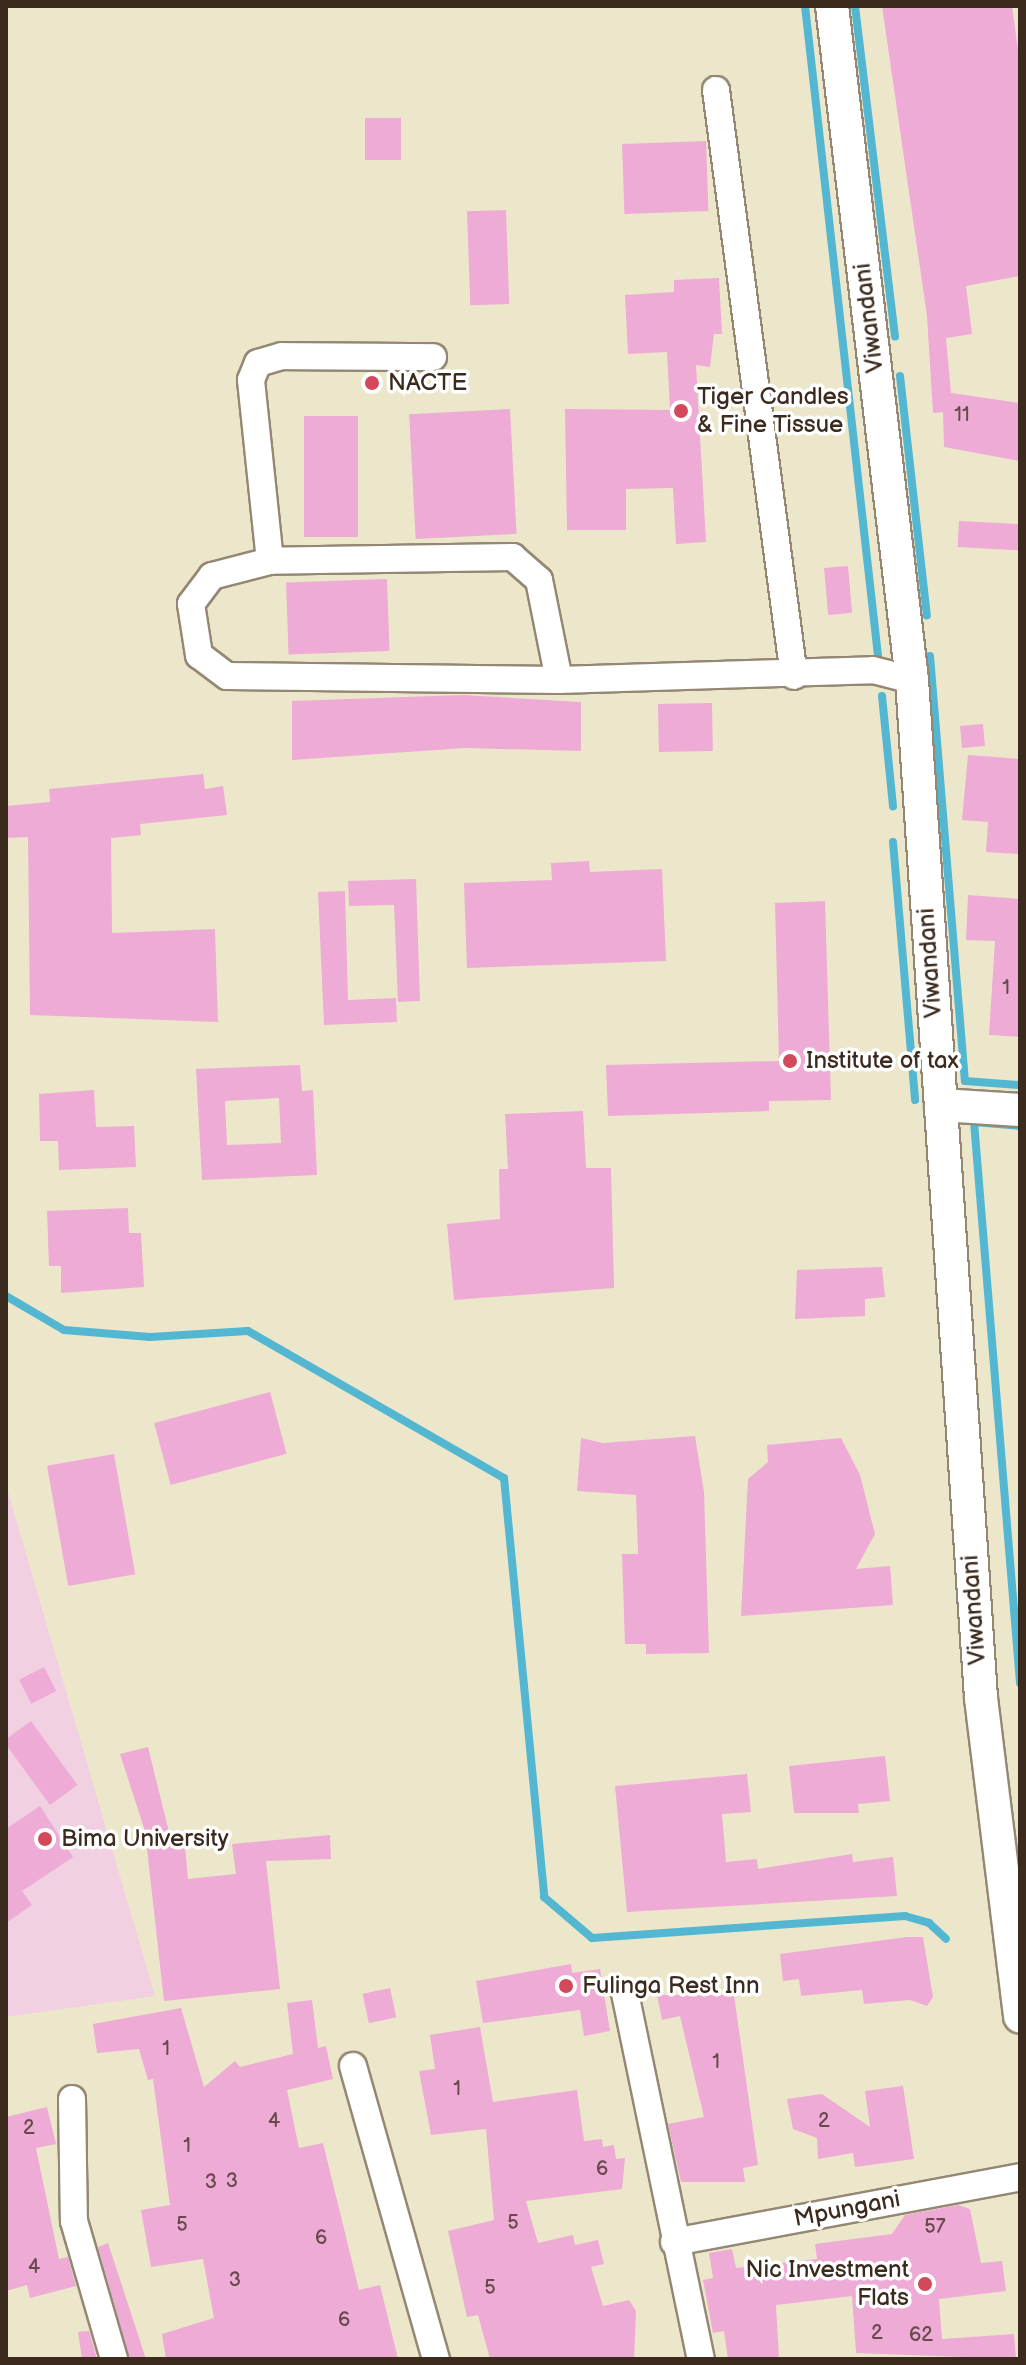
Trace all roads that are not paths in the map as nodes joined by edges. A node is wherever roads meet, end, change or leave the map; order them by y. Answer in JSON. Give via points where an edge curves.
{"nodes":[{"id":1,"x":832,"y":6,"type":"edge"},
{"id":2,"x":716,"y":90,"type":"dead end"},
{"id":3,"x":433,"y":357,"type":"dead end"},
{"id":4,"x":270,"y":561,"type":"junction"},
{"id":5,"x":794,"y":676,"type":"junction"},
{"id":6,"x":559,"y":680,"type":"junction"},
{"id":7,"x":912,"y":680,"type":"junction"},
{"id":8,"x":941,"y":1105,"type":"junction"},
{"id":9,"x":1020,"y":1110,"type":"edge"},
{"id":10,"x":625,"y":1993,"type":"dead end"},
{"id":11,"x":1020,"y":2017,"type":"edge"},
{"id":12,"x":353,"y":2066,"type":"dead end"},
{"id":13,"x":72,"y":2099,"type":"dead end"},
{"id":14,"x":1020,"y":2177,"type":"edge"},
{"id":15,"x":674,"y":2242,"type":"junction"},
{"id":16,"x":114,"y":2359,"type":"edge"},
{"id":17,"x":436,"y":2359,"type":"edge"},
{"id":18,"x":701,"y":2359,"type":"edge"}],
"edges":[{"from":1,"to":7,"type":"street","name":"Viwandani"},
{"from":2,"to":5,"type":"street"},
{"from":3,"to":4,"type":"street","via":[[282,356],[258,363],[251,380]]},
{"from":4,"to":6,"type":"street","via":[[524,562],[539,580]]},
{"from":4,"to":6,"type":"street","via":[[212,576],[191,604],[195,647],[227,676]]},
{"from":5,"to":6,"type":"street"},
{"from":5,"to":7,"type":"street","via":[[873,670]]},
{"from":7,"to":8,"type":"street","name":"Viwandani"},
{"from":8,"to":9,"type":"street"},
{"from":8,"to":11,"type":"street","name":"Viwandani","via":[[981,1698]]},
{"from":10,"to":15,"type":"street"},
{"from":12,"to":17,"type":"street"},
{"from":13,"to":16,"type":"street","via":[[74,2221]]},
{"from":14,"to":15,"type":"street","name":"Mpungani"},
{"from":15,"to":18,"type":"street"}]}
